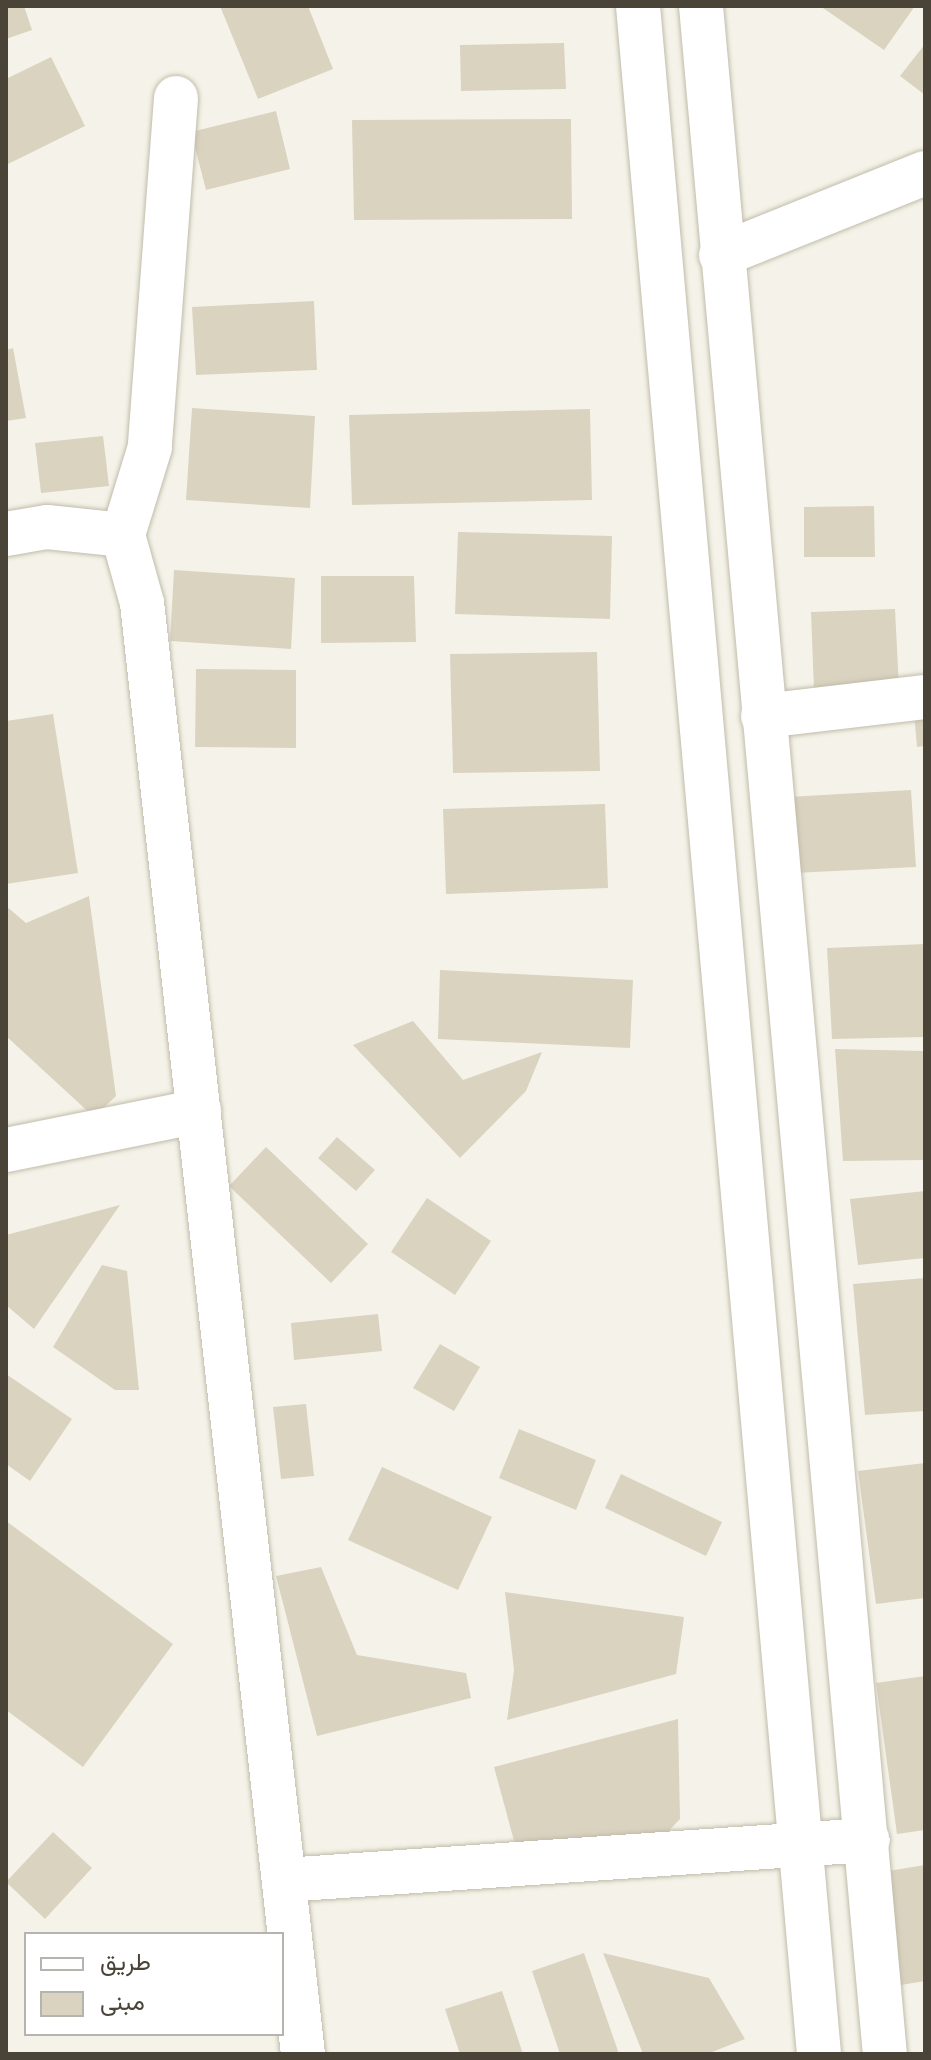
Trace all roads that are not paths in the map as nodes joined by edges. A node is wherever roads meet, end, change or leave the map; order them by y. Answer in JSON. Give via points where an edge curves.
{"nodes":[{"id":1,"x":638,"y":6,"type":"edge"},
{"id":2,"x":701,"y":6,"type":"edge"},
{"id":3,"x":176,"y":98,"type":"dead end"},
{"id":4,"x":925,"y":173,"type":"edge"},
{"id":5,"x":721,"y":255,"type":"junction"},
{"id":6,"x":6,"y":534,"type":"edge"},
{"id":7,"x":123,"y":535,"type":"junction"},
{"id":8,"x":925,"y":697,"type":"edge"},
{"id":9,"x":763,"y":716,"type":"junction"},
{"id":10,"x":199,"y":1111,"type":"junction"},
{"id":11,"x":6,"y":1150,"type":"edge"},
{"id":12,"x":868,"y":1840,"type":"junction"},
{"id":13,"x":803,"y":1845,"type":"junction"},
{"id":14,"x":284,"y":1880,"type":"junction"},
{"id":15,"x":303,"y":2054,"type":"edge"},
{"id":16,"x":819,"y":2054,"type":"edge"},
{"id":17,"x":885,"y":2054,"type":"edge"}],
"edges":[{"from":1,"to":13,"type":"street"},
{"from":2,"to":5,"type":"street"},
{"from":3,"to":7,"type":"street","via":[[150,447]]},
{"from":4,"to":5,"type":"street"},
{"from":5,"to":9,"type":"street"},
{"from":6,"to":7,"type":"street","via":[[47,527]]},
{"from":7,"to":10,"type":"street","via":[[142,603]]},
{"from":8,"to":9,"type":"street"},
{"from":9,"to":12,"type":"street"},
{"from":10,"to":11,"type":"street"},
{"from":10,"to":14,"type":"street"},
{"from":12,"to":13,"type":"street"},
{"from":12,"to":17,"type":"street"},
{"from":13,"to":14,"type":"street"},
{"from":13,"to":16,"type":"street"},
{"from":14,"to":15,"type":"street"}]}
